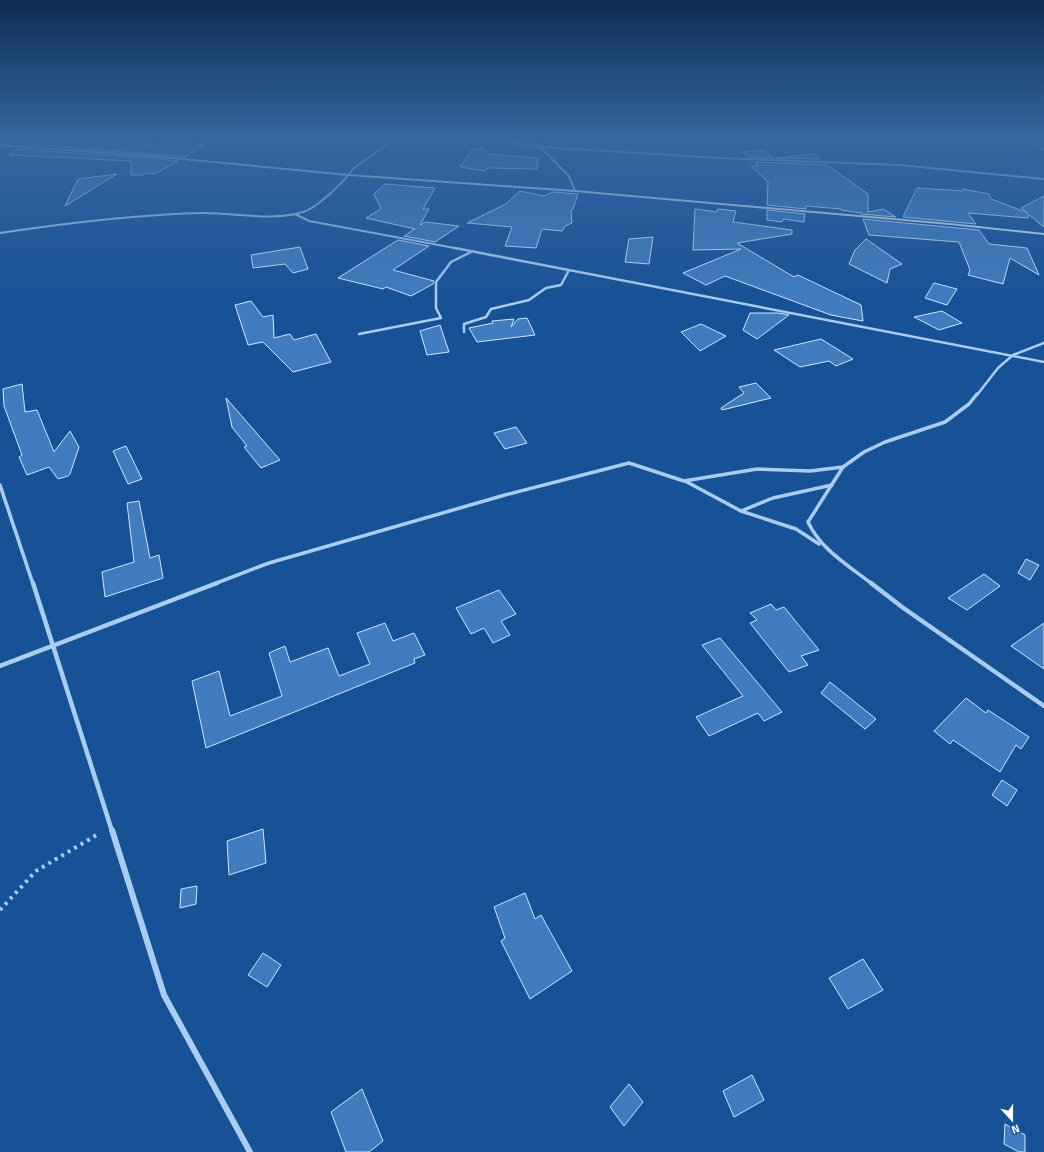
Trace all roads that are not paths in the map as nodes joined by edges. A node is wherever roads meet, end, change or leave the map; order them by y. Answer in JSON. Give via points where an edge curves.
{"nodes":[{"id":1,"x":331,"y":191,"type":"edge"},
{"id":2,"x":572,"y":191,"type":"edge"},
{"id":3,"x":575,"y":191,"type":"joint"},
{"id":4,"x":295,"y":214,"type":"junction"},
{"id":5,"x":0,"y":233,"type":"edge"},
{"id":6,"x":1044,"y":234,"type":"edge"},
{"id":7,"x":471,"y":251,"type":"junction"},
{"id":8,"x":569,"y":270,"type":"junction"},
{"id":9,"x":464,"y":332,"type":"dead end"},
{"id":10,"x":359,"y":334,"type":"dead end"},
{"id":11,"x":1044,"y":343,"type":"edge"},
{"id":12,"x":1013,"y":355,"type":"junction"},
{"id":13,"x":1044,"y":362,"type":"edge"},
{"id":14,"x":844,"y":467,"type":"junction"},
{"id":15,"x":684,"y":481,"type":"junction"},
{"id":16,"x":832,"y":485,"type":"junction"},
{"id":17,"x":0,"y":486,"type":"edge"},
{"id":18,"x":741,"y":511,"type":"junction"},
{"id":19,"x":823,"y":546,"type":"junction"},
{"id":20,"x":54,"y":645,"type":"junction"},
{"id":21,"x":0,"y":666,"type":"edge"},
{"id":22,"x":1044,"y":706,"type":"edge"},
{"id":23,"x":250,"y":1152,"type":"edge"}],
"edges":[{"from":1,"to":4,"type":"street","via":[[307,211]]},
{"from":2,"to":3,"type":"main road"},
{"from":3,"to":6,"type":"main road"},
{"from":4,"to":5,"type":"street","via":[[281,216],[188,213],[52,225]]},
{"from":4,"to":7,"type":"street","via":[[309,221]]},
{"from":7,"to":8,"type":"street"},
{"from":7,"to":10,"type":"street","via":[[451,262],[436,282],[436,308],[441,318]]},
{"from":8,"to":9,"type":"street","via":[[561,285],[546,288],[529,300],[491,308],[486,317],[464,324]]},
{"from":8,"to":12,"type":"street"},
{"from":11,"to":12,"type":"street"},
{"from":12,"to":13,"type":"street"},
{"from":12,"to":14,"type":"street","via":[[998,368],[969,404],[946,422],[885,442],[864,452]]},
{"from":14,"to":15,"type":"street","via":[[810,471],[757,469]]},
{"from":14,"to":16,"type":"street"},
{"from":15,"to":18,"type":"street"},
{"from":15,"to":20,"type":"street","via":[[629,463],[505,494],[270,563]]},
{"from":16,"to":18,"type":"street","via":[[773,498]]},
{"from":16,"to":19,"type":"street","via":[[808,522]]},
{"from":17,"to":20,"type":"street"},
{"from":18,"to":19,"type":"street","via":[[796,529]]},
{"from":19,"to":22,"type":"street","via":[[902,607]]},
{"from":20,"to":21,"type":"street"},
{"from":20,"to":23,"type":"street","via":[[164,994]]}]}
